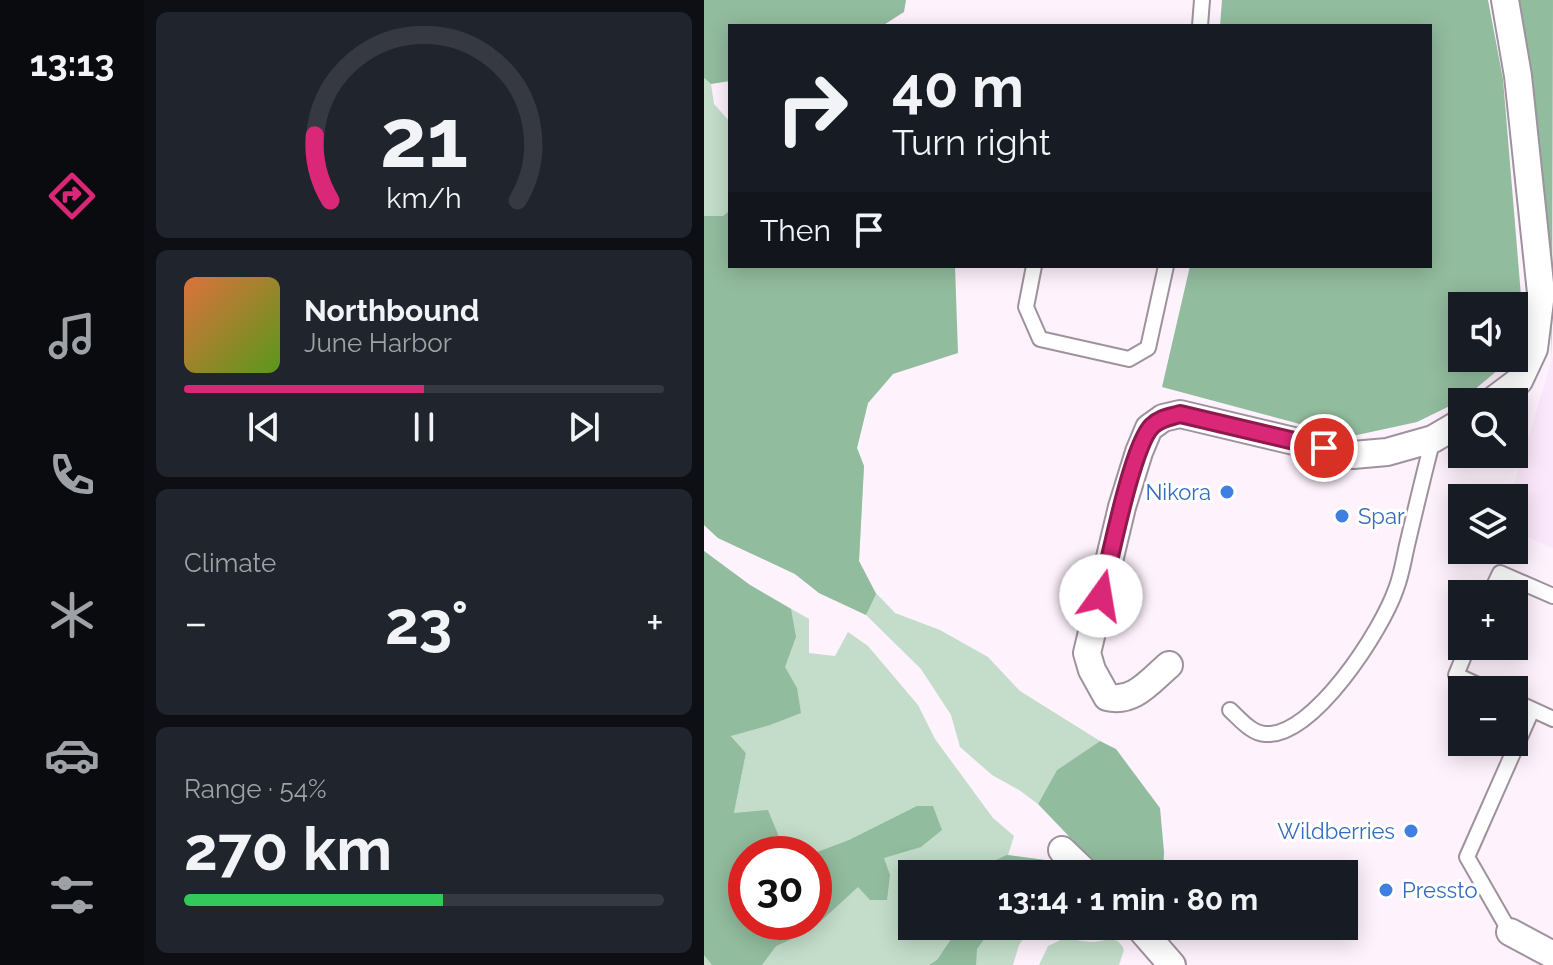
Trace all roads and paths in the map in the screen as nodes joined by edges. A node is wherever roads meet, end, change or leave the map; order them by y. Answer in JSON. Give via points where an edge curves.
{"nodes":[{"id":1,"x":1202,"y":0,"type":"edge"},
{"id":2,"x":1505,"y":0,"type":"edge"},
{"id":3,"x":1200,"y":24,"type":"edge"},
{"id":4,"x":1034,"y":268,"type":"edge"},
{"id":5,"x":1166,"y":268,"type":"edge"},
{"id":6,"x":1510,"y":388,"type":"edge"},
{"id":7,"x":1448,"y":430,"type":"edge"},
{"id":8,"x":1433,"y":439,"type":"junction"},
{"id":9,"x":1497,"y":580,"type":"edge"},
{"id":10,"x":1516,"y":580,"type":"edge"},
{"id":11,"x":1528,"y":585,"type":"edge"},
{"id":12,"x":1553,"y":596,"type":"edge"},
{"id":13,"x":1169,"y":665,"type":"dead end"},
{"id":14,"x":1528,"y":708,"type":"edge"},
{"id":15,"x":1230,"y":710,"type":"dead end"},
{"id":16,"x":1532,"y":710,"type":"junction"},
{"id":17,"x":1553,"y":719,"type":"edge"},
{"id":18,"x":1062,"y":850,"type":"dead end"},
{"id":19,"x":1072,"y":860,"type":"edge"},
{"id":20,"x":1510,"y":932,"type":"joint"},
{"id":21,"x":1147,"y":940,"type":"edge"},
{"id":22,"x":1553,"y":955,"type":"edge"},
{"id":23,"x":1161,"y":960,"type":"edge"}],
"edges":[{"from":1,"to":3,"type":"lane"},
{"from":2,"to":6,"type":"street","via":[[1541,293],[1534,349],[1519,381]]},
{"from":4,"to":5,"type":"lane","via":[[1026,307],[1040,339],[1129,359],[1148,348]]},
{"from":7,"to":8,"type":"street"},
{"from":8,"to":13,"type":"street","via":[[1353,455],[1180,414],[1149,428],[1122,507],[1087,653],[1098,684],[1107,697],[1118,700],[1131,697]]},
{"from":8,"to":15,"type":"lane","via":[[1397,589],[1379,628],[1342,681],[1305,717],[1277,734],[1252,730]]},
{"from":9,"to":10,"type":"lane","via":[[1500,573]]},
{"from":11,"to":12,"type":"lane"},
{"from":14,"to":16,"type":"lane"},
{"from":16,"to":17,"type":"lane"},
{"from":16,"to":20,"type":"lane","via":[[1467,857]]},
{"from":18,"to":19,"type":"street"},
{"from":20,"to":22,"type":"street"},
{"from":21,"to":23,"type":"street"}]}
